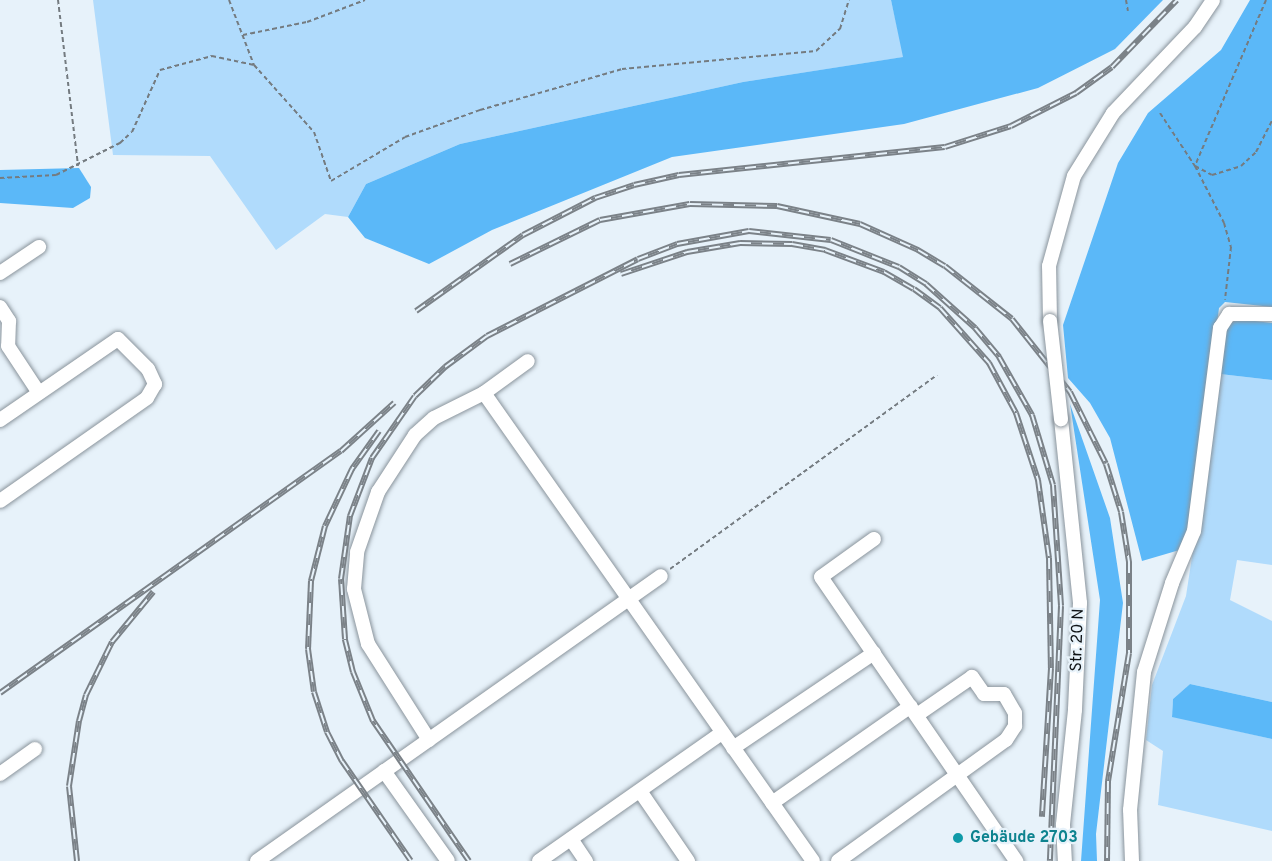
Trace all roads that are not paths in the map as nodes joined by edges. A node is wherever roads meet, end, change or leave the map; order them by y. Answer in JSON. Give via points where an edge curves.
{"nodes":[{"id":1,"x":1213,"y":0,"type":"edge"},
{"id":2,"x":39,"y":247,"type":"dead end"},
{"id":3,"x":0,"y":273,"type":"edge"},
{"id":4,"x":0,"y":307,"type":"edge"},
{"id":5,"x":1272,"y":314,"type":"edge"},
{"id":6,"x":528,"y":361,"type":"dead end"},
{"id":7,"x":39,"y":393,"type":"junction"},
{"id":8,"x":484,"y":393,"type":"junction"},
{"id":9,"x":0,"y":420,"type":"edge"},
{"id":10,"x":0,"y":501,"type":"edge"},
{"id":11,"x":874,"y":539,"type":"dead end"},
{"id":12,"x":661,"y":576,"type":"road end"},
{"id":13,"x":629,"y":599,"type":"junction"},
{"id":14,"x":874,"y":653,"type":"junction"},
{"id":15,"x":914,"y":711,"type":"junction"},
{"id":16,"x":723,"y":733,"type":"junction"},
{"id":17,"x":429,"y":740,"type":"junction"},
{"id":18,"x":733,"y":748,"type":"junction"},
{"id":19,"x":35,"y":749,"type":"dead end"},
{"id":20,"x":384,"y":771,"type":"junction"},
{"id":21,"x":0,"y":774,"type":"edge"},
{"id":22,"x":959,"y":776,"type":"junction"},
{"id":23,"x":640,"y":791,"type":"junction"},
{"id":24,"x":772,"y":803,"type":"junction"},
{"id":25,"x":571,"y":839,"type":"junction"},
{"id":26,"x":257,"y":861,"type":"edge"},
{"id":27,"x":448,"y":861,"type":"edge"},
{"id":28,"x":539,"y":861,"type":"edge"},
{"id":29,"x":586,"y":861,"type":"edge"},
{"id":30,"x":688,"y":861,"type":"edge"},
{"id":31,"x":813,"y":861,"type":"edge"},
{"id":32,"x":838,"y":861,"type":"edge"},
{"id":33,"x":1016,"y":861,"type":"edge"},
{"id":34,"x":1065,"y":861,"type":"edge"},
{"id":35,"x":1132,"y":861,"type":"edge"}],
"edges":[{"from":1,"to":34,"type":"lane","name":"Str. 20 N","bridge":true,"via":[[1195,27],[1113,113],[1074,176],[1049,266],[1050,321],[1080,603],[1075,710],[1063,825]]},
{"from":2,"to":3,"type":"lane"},
{"from":4,"to":7,"type":"lane","via":[[9,321],[8,346]]},
{"from":5,"to":35,"type":"lane","via":[[1230,314],[1220,328],[1194,531],[1172,583],[1144,672],[1130,810]]},
{"from":6,"to":8,"type":"lane"},
{"from":7,"to":9,"type":"lane"},
{"from":7,"to":10,"type":"lane","via":[[118,339],[148,369],[155,384],[147,398]]},
{"from":8,"to":13,"type":"lane"},
{"from":8,"to":17,"type":"lane","via":[[434,418],[401,451],[372,507],[354,571],[357,605],[368,644]]},
{"from":11,"to":14,"type":"lane","via":[[821,577]]},
{"from":12,"to":13,"type":"lane"},
{"from":13,"to":16,"type":"lane"},
{"from":13,"to":17,"type":"lane"},
{"from":14,"to":15,"type":"lane"},
{"from":14,"to":18,"type":"lane"},
{"from":15,"to":22,"type":"lane"},
{"from":15,"to":22,"type":"lane","via":[[972,677],[984,694],[1004,694],[1015,713],[1015,726],[1006,740]]},
{"from":15,"to":24,"type":"lane"},
{"from":16,"to":18,"type":"lane"},
{"from":16,"to":23,"type":"lane"},
{"from":17,"to":20,"type":"lane"},
{"from":18,"to":24,"type":"lane"},
{"from":19,"to":21,"type":"lane"},
{"from":20,"to":26,"type":"lane"},
{"from":20,"to":27,"type":"lane"},
{"from":22,"to":32,"type":"lane"},
{"from":22,"to":33,"type":"lane"},
{"from":23,"to":25,"type":"lane"},
{"from":23,"to":30,"type":"lane"},
{"from":24,"to":31,"type":"lane"},
{"from":25,"to":28,"type":"lane"},
{"from":25,"to":29,"type":"lane"}]}
